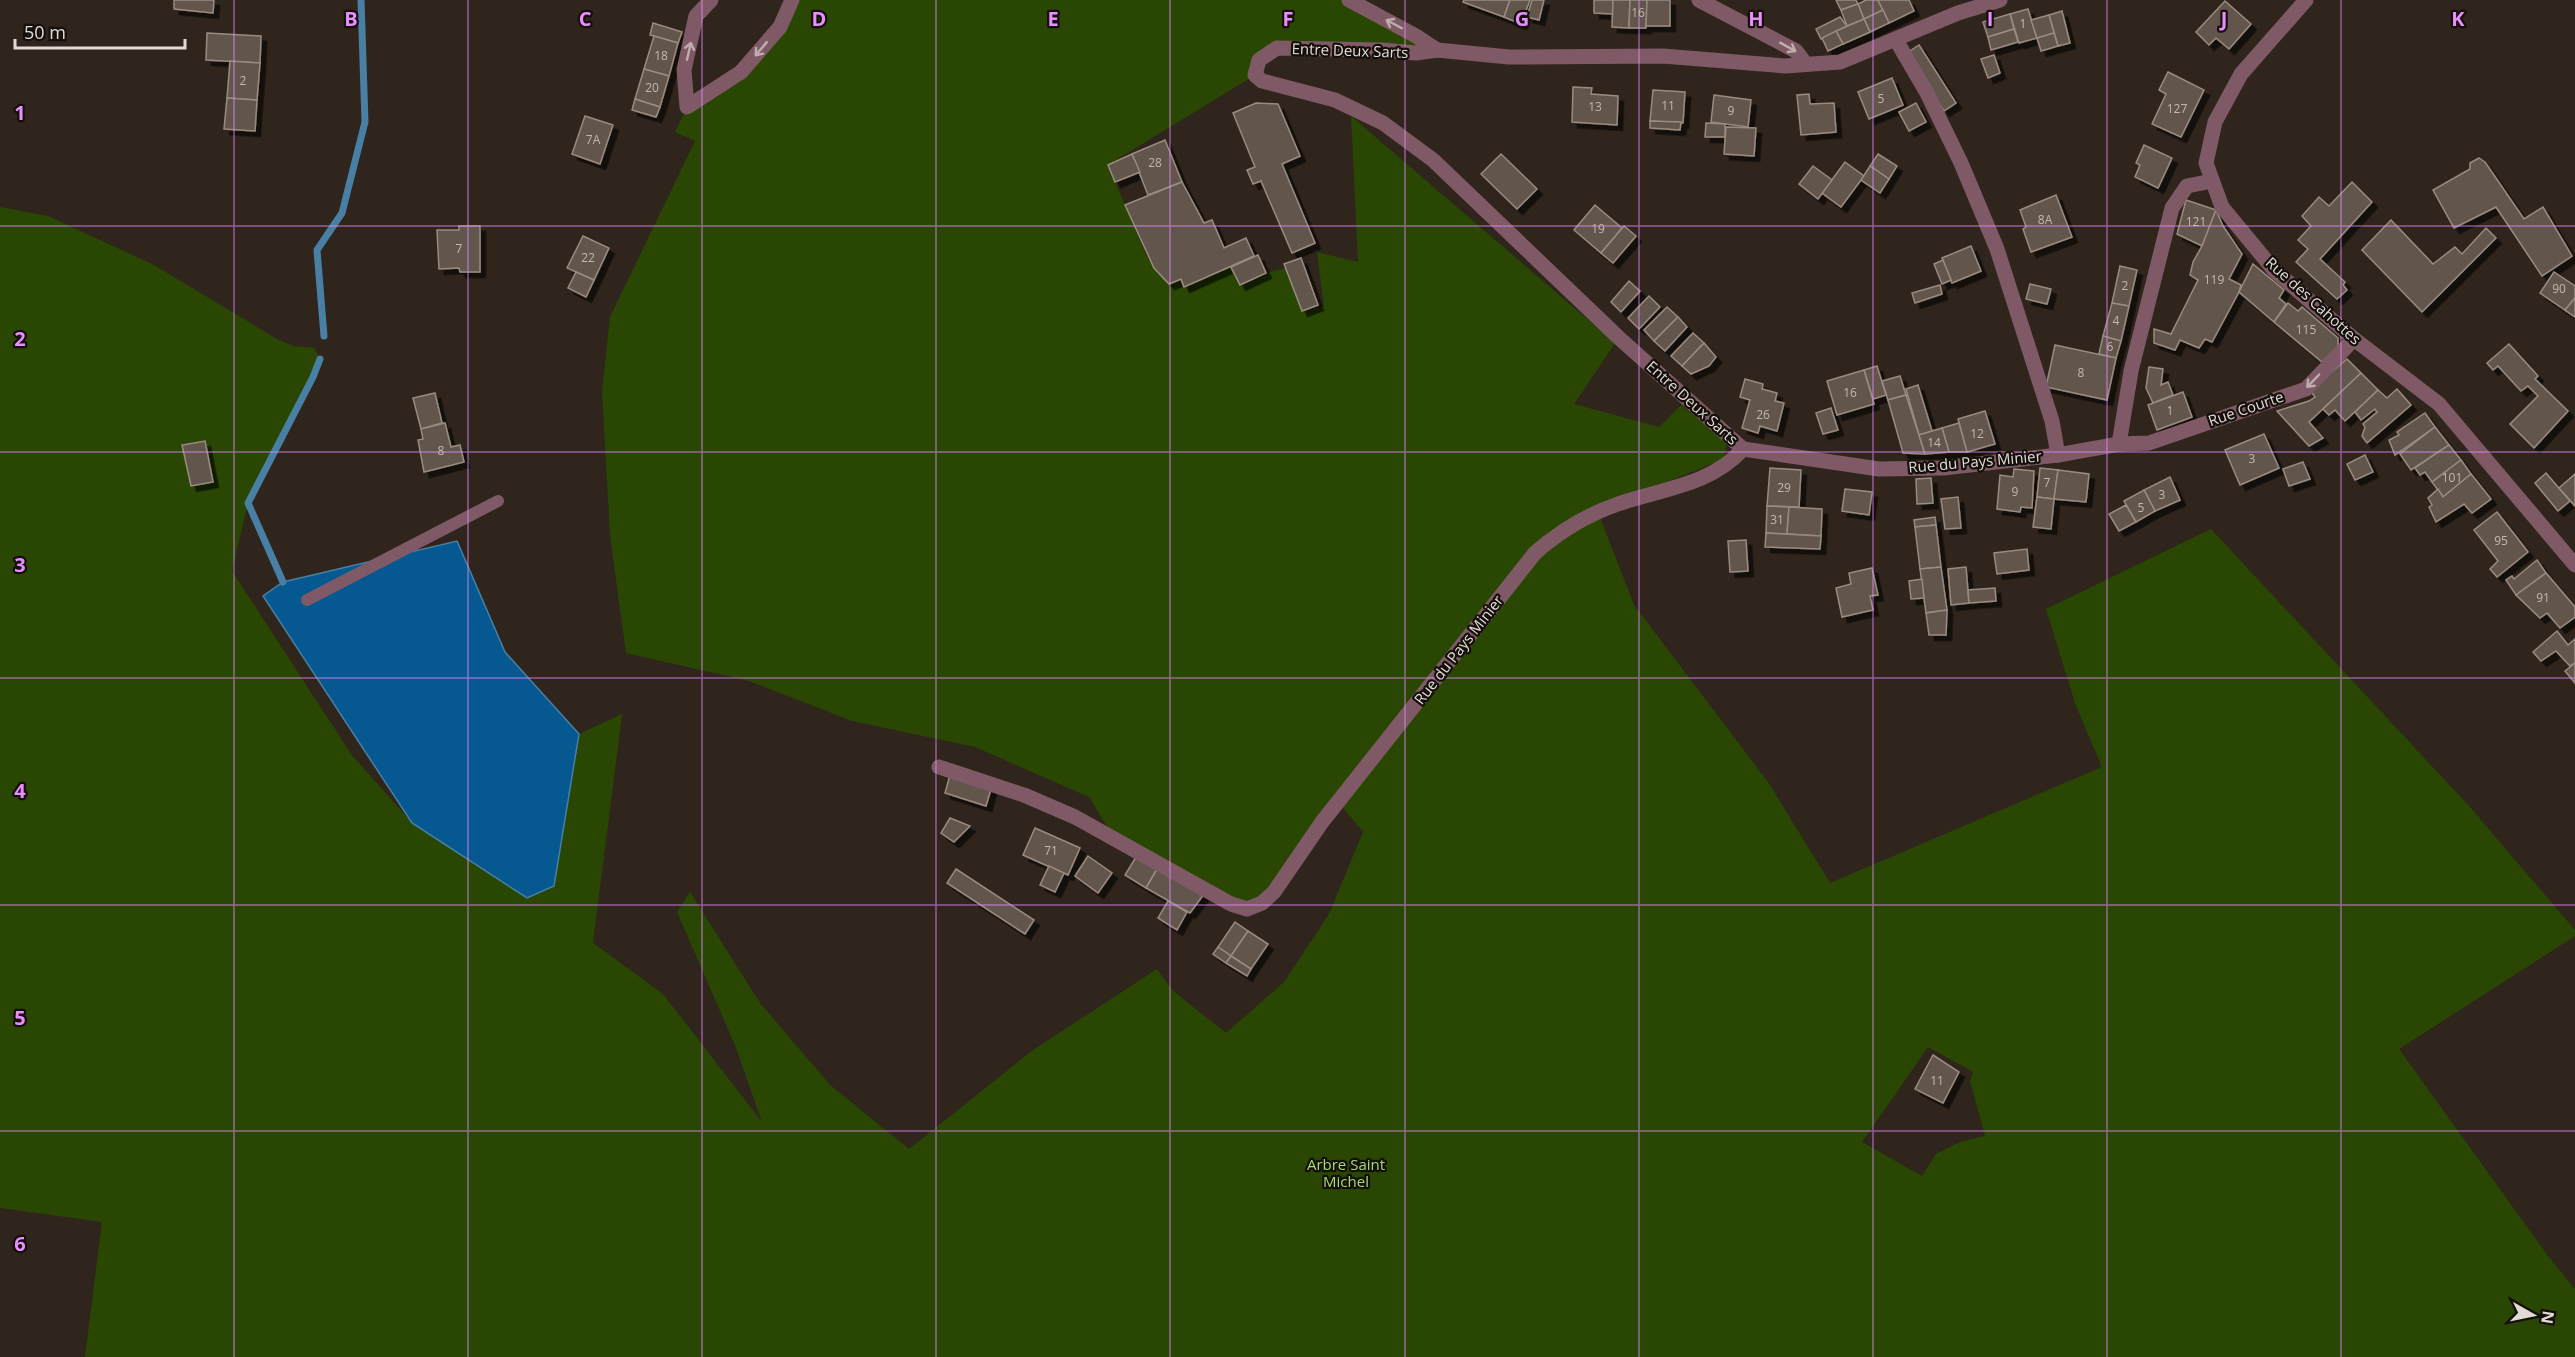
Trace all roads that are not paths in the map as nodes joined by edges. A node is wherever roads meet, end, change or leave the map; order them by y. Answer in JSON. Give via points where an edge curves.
{"nodes":[{"id":1,"x":711,"y":0,"type":"edge"},
{"id":2,"x":792,"y":0,"type":"edge"},
{"id":3,"x":1348,"y":0,"type":"edge"},
{"id":4,"x":1699,"y":0,"type":"edge"},
{"id":5,"x":2000,"y":0,"type":"edge"},
{"id":6,"x":2306,"y":0,"type":"edge"},
{"id":7,"x":1896,"y":40,"type":"junction"},
{"id":8,"x":1437,"y":51,"type":"junction"},
{"id":9,"x":1805,"y":63,"type":"junction"},
{"id":10,"x":2212,"y":182,"type":"junction"},
{"id":11,"x":2354,"y":339,"type":"junction"},
{"id":12,"x":2119,"y":444,"type":"junction"},
{"id":13,"x":1743,"y":449,"type":"junction"},
{"id":14,"x":2058,"y":455,"type":"junction"},
{"id":15,"x":498,"y":501,"type":"dead end"},
{"id":16,"x":2575,"y":565,"type":"edge"},
{"id":17,"x":307,"y":600,"type":"dead end"},
{"id":18,"x":939,"y":767,"type":"dead end"}],
"edges":[{"from":2,"to":1,"type":"street","one_way":true,"via":[[780,27],[741,72],[687,107],[684,70],[696,16]]},
{"from":8,"to":3,"type":"street","one_way":true},
{"from":4,"to":9,"type":"street","one_way":true,"via":[[1796,51]]},
{"from":5,"to":7,"type":"street","name":"Entre Deux Sarts"},
{"from":6,"to":10,"type":"street","name":"Rue des Cahottes","via":[[2241,75],[2215,122],[2206,163]]},
{"from":7,"to":9,"type":"street","name":"Entre Deux Sarts","via":[[1840,62]]},
{"from":7,"to":14,"type":"street","name":"Rue du Pays Minier","via":[[1961,163],[1997,249],[2052,421]]},
{"from":8,"to":9,"type":"street","name":"Entre Deux Sarts","via":[[1509,57],[1663,56],[1785,66]]},
{"from":8,"to":13,"type":"street","name":"Entre Deux Sarts","via":[[1277,48],[1259,60],[1255,75],[1262,81],[1335,100],[1383,123],[1434,160],[1618,337]]},
{"from":10,"to":11,"type":"street","name":"Rue des Cahottes","via":[[2222,207],[2274,270]]},
{"from":10,"to":12,"type":"street","via":[[2187,186],[2172,208],[2131,371]]},
{"from":11,"to":12,"type":"street","name":"Rue Courte","one_way":true,"via":[[2306,389],[2148,443]]},
{"from":11,"to":16,"type":"street","name":"Rue des Cahottes","via":[[2439,404]]},
{"from":12,"to":14,"type":"street","name":"Rue du Pays Minier"},
{"from":13,"to":14,"type":"street","name":"Rue du Pays Minier","via":[[1879,469],[1943,468]]},
{"from":13,"to":18,"type":"street","name":"Rue du Pays Minier","via":[[1732,462],[1702,479],[1593,514],[1558,532],[1535,553],[1322,822],[1274,892],[1247,909],[1231,904],[1075,817],[1024,795]]},
{"from":15,"to":17,"type":"lane"}]}
